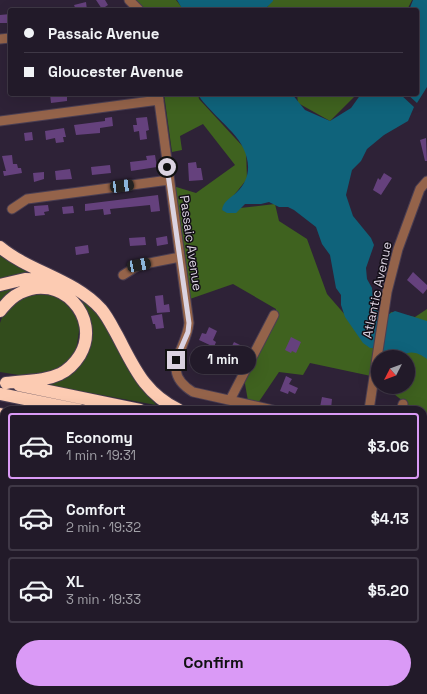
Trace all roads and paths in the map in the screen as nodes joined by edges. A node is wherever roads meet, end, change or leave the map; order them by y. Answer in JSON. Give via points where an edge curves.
{"nodes":[{"id":1,"x":129,"y":0,"type":"edge"},
{"id":2,"x":136,"y":8,"type":"edge"},
{"id":3,"x":159,"y":97,"type":"edge"},
{"id":4,"x":0,"y":121,"type":"edge"},
{"id":5,"x":169,"y":180,"type":"junction"},
{"id":6,"x":427,"y":181,"type":"edge"},
{"id":7,"x":12,"y":209,"type":"dead end"},
{"id":8,"x":0,"y":247,"type":"edge"},
{"id":9,"x":180,"y":257,"type":"junction"},
{"id":10,"x":123,"y":275,"type":"dead end"},
{"id":11,"x":59,"y":280,"type":"junction"},
{"id":12,"x":0,"y":285,"type":"edge"},
{"id":13,"x":0,"y":311,"type":"edge"},
{"id":14,"x":274,"y":315,"type":"dead end"},
{"id":15,"x":3,"y":382,"type":"edge"},
{"id":16,"x":0,"y":394,"type":"edge"},
{"id":17,"x":230,"y":400,"type":"junction"},
{"id":18,"x":59,"y":406,"type":"edge"},
{"id":19,"x":120,"y":406,"type":"edge"},
{"id":20,"x":170,"y":406,"type":"edge"},
{"id":21,"x":256,"y":406,"type":"edge"},
{"id":22,"x":370,"y":406,"type":"edge"}],
"edges":[{"from":1,"to":2,"type":"street"},
{"from":3,"to":4,"type":"street"},
{"from":3,"to":5,"type":"street","name":"Passaic Avenue"},
{"from":5,"to":7,"type":"street","via":[[27,199]]},
{"from":5,"to":9,"type":"street","name":"Passaic Avenue"},
{"from":6,"to":22,"type":"street","name":"Atlantic Avenue","via":[[420,189],[398,249],[387,292]]},
{"from":8,"to":11,"type":"highway","via":[[19,260]]},
{"from":9,"to":10,"type":"street","via":[[139,265]]},
{"from":9,"to":17,"type":"street","name":"Passaic Avenue","via":[[188,332],[175,367],[179,378],[193,392]]},
{"from":11,"to":12,"type":"highway","via":[[25,279]]},
{"from":11,"to":20,"type":"highway","via":[[83,294],[101,309],[146,387]]},
{"from":13,"to":15,"type":"highway","via":[[11,298],[21,292],[34,288],[50,288],[65,294],[77,305],[86,326],[83,350],[75,363],[62,373],[47,379]]},
{"from":14,"to":17,"type":"street"},
{"from":15,"to":19,"type":"highway"},
{"from":16,"to":18,"type":"highway"},
{"from":17,"to":21,"type":"street"}]}
